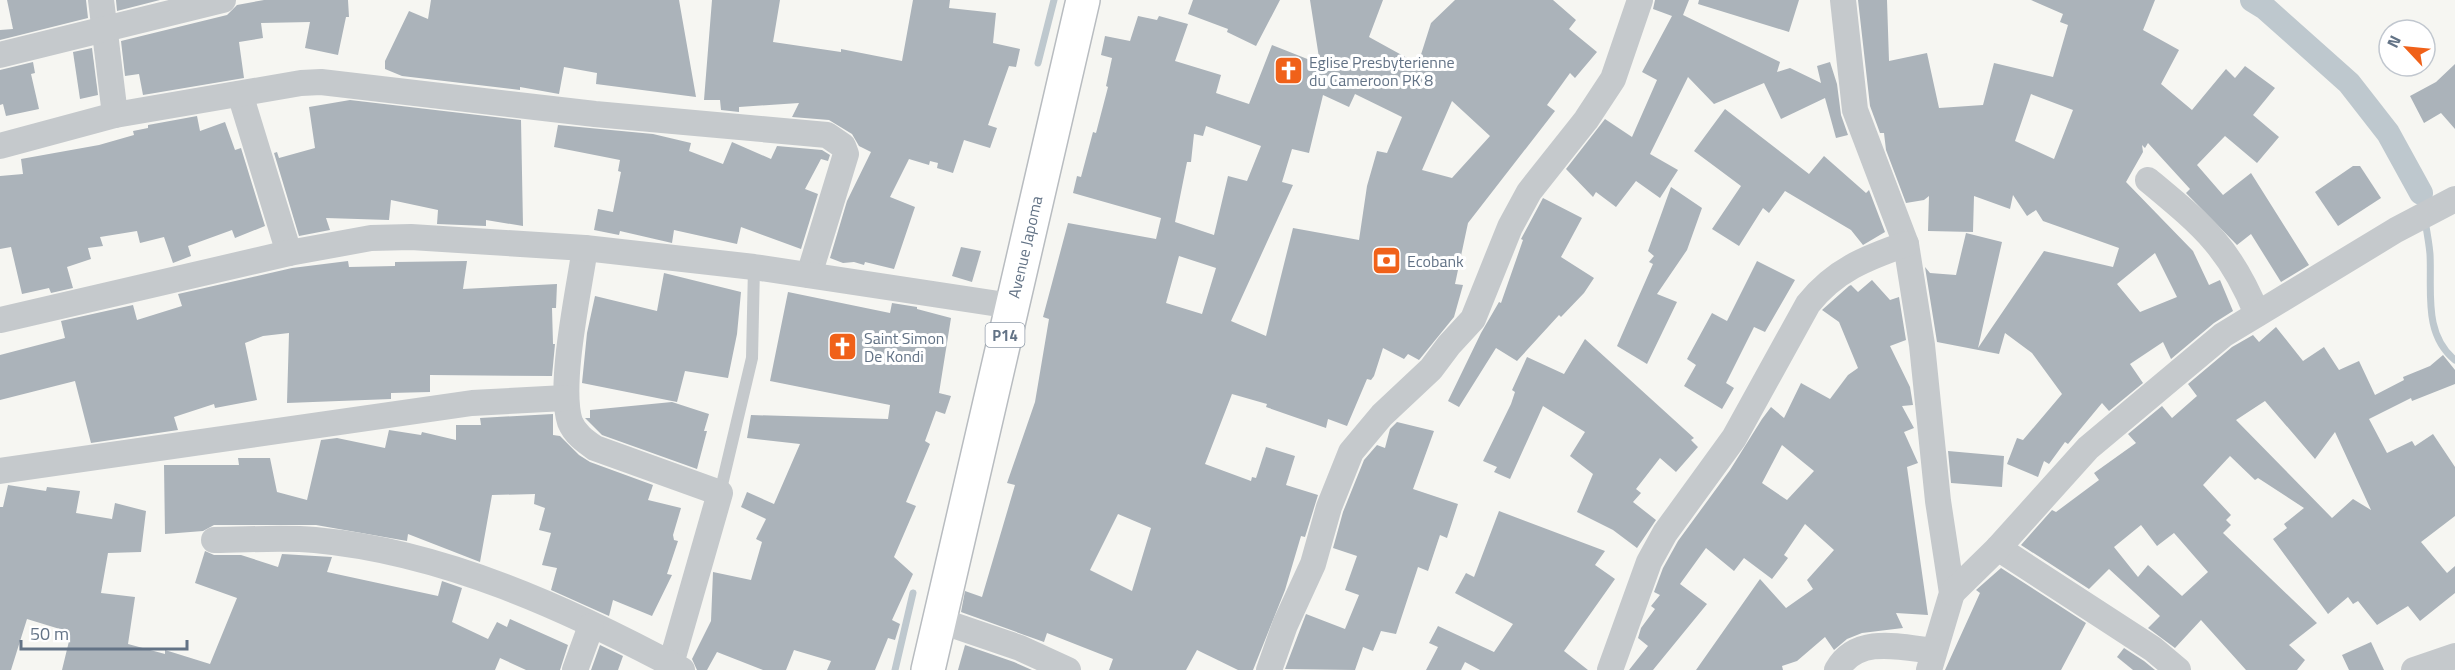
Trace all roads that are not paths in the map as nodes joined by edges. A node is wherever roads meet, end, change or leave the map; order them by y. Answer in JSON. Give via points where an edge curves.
{"nodes":[{"id":1,"x":101,"y":0,"type":"edge"},
{"id":2,"x":223,"y":0,"type":"edge"},
{"id":3,"x":1083,"y":0,"type":"edge"},
{"id":4,"x":1640,"y":0,"type":"edge"},
{"id":5,"x":1843,"y":0,"type":"edge"},
{"id":6,"x":105,"y":28,"type":"junction"},
{"id":7,"x":0,"y":55,"type":"edge"},
{"id":8,"x":240,"y":94,"type":"junction"},
{"id":9,"x":115,"y":115,"type":"junction"},
{"id":10,"x":0,"y":146,"type":"edge"},
{"id":11,"x":2148,"y":180,"type":"dead end"},
{"id":12,"x":2455,"y":199,"type":"edge"},
{"id":13,"x":1906,"y":244,"type":"junction"},
{"id":14,"x":585,"y":248,"type":"junction"},
{"id":15,"x":289,"y":253,"type":"junction"},
{"id":16,"x":754,"y":267,"type":"junction"},
{"id":17,"x":809,"y":275,"type":"junction"},
{"id":18,"x":1012,"y":306,"type":"junction"},
{"id":19,"x":2257,"y":314,"type":"junction"},
{"id":20,"x":0,"y":320,"type":"edge"},
{"id":21,"x":565,"y":398,"type":"junction"},
{"id":22,"x":0,"y":471,"type":"edge"},
{"id":23,"x":720,"y":493,"type":"junction"},
{"id":24,"x":214,"y":540,"type":"dead end"},
{"id":25,"x":1998,"y":548,"type":"junction"},
{"id":26,"x":1952,"y":593,"type":"junction"},
{"id":27,"x":941,"y":621,"type":"junction"},
{"id":28,"x":591,"y":626,"type":"junction"},
{"id":29,"x":2455,"y":656,"type":"edge"},
{"id":30,"x":1931,"y":660,"type":"edge"},
{"id":31,"x":676,"y":667,"type":"edge"},
{"id":32,"x":575,"y":670,"type":"edge"},
{"id":33,"x":928,"y":670,"type":"edge"},
{"id":34,"x":1068,"y":670,"type":"edge"},
{"id":35,"x":1269,"y":670,"type":"edge"},
{"id":36,"x":1610,"y":670,"type":"edge"},
{"id":37,"x":1837,"y":670,"type":"edge"},
{"id":38,"x":2178,"y":670,"type":"edge"},
{"id":39,"x":2414,"y":670,"type":"edge"}],
"edges":[{"from":1,"to":6,"type":"street"},
{"from":2,"to":6,"type":"street"},
{"from":3,"to":18,"type":"main road","name":"Avenue Japoma","number":"P14"},
{"from":4,"to":35,"type":"street","via":[[1613,79],[1529,192],[1510,227],[1473,319],[1351,452],[1329,507],[1313,564]]},
{"from":5,"to":13,"type":"street","via":[[1855,110]]},
{"from":6,"to":7,"type":"street"},
{"from":6,"to":9,"type":"street"},
{"from":8,"to":9,"type":"street"},
{"from":8,"to":15,"type":"street"},
{"from":8,"to":17,"type":"street","via":[[301,83],[342,83],[595,114],[827,135],[843,146],[846,154]]},
{"from":9,"to":10,"type":"street"},
{"from":11,"to":19,"type":"street","via":[[2205,227],[2219,244],[2244,281]]},
{"from":12,"to":19,"type":"street"},
{"from":13,"to":26,"type":"street"},
{"from":13,"to":36,"type":"street","via":[[1862,259],[1838,273],[1808,304],[1734,438],[1665,532],[1642,579]]},
{"from":14,"to":15,"type":"street","via":[[411,237],[371,238]]},
{"from":14,"to":16,"type":"street"},
{"from":14,"to":21,"type":"street"},
{"from":15,"to":20,"type":"street"},
{"from":16,"to":17,"type":"street"},
{"from":16,"to":23,"type":"lane","via":[[752,357]]},
{"from":17,"to":18,"type":"street"},
{"from":18,"to":27,"type":"main road","name":"Avenue Japoma","number":"P14"},
{"from":19,"to":25,"type":"street","via":[[2223,335],[2088,448]]},
{"from":21,"to":22,"type":"street","via":[[472,403]]},
{"from":21,"to":23,"type":"street","via":[[571,424],[595,448]]},
{"from":23,"to":31,"type":"street"},
{"from":24,"to":28,"type":"street","via":[[314,540],[405,554],[494,581]]},
{"from":25,"to":26,"type":"street"},
{"from":25,"to":38,"type":"street","via":[[2153,648]]},
{"from":26,"to":30,"type":"street"},
{"from":27,"to":33,"type":"main road","name":"Avenue Japoma","number":"P14"},
{"from":27,"to":34,"type":"street","via":[[1020,648]]},
{"from":28,"to":31,"type":"street"},
{"from":28,"to":32,"type":"street"},
{"from":29,"to":39,"type":"street"},
{"from":30,"to":37,"type":"street","via":[[1881,644],[1856,651],[1843,659]]}]}
